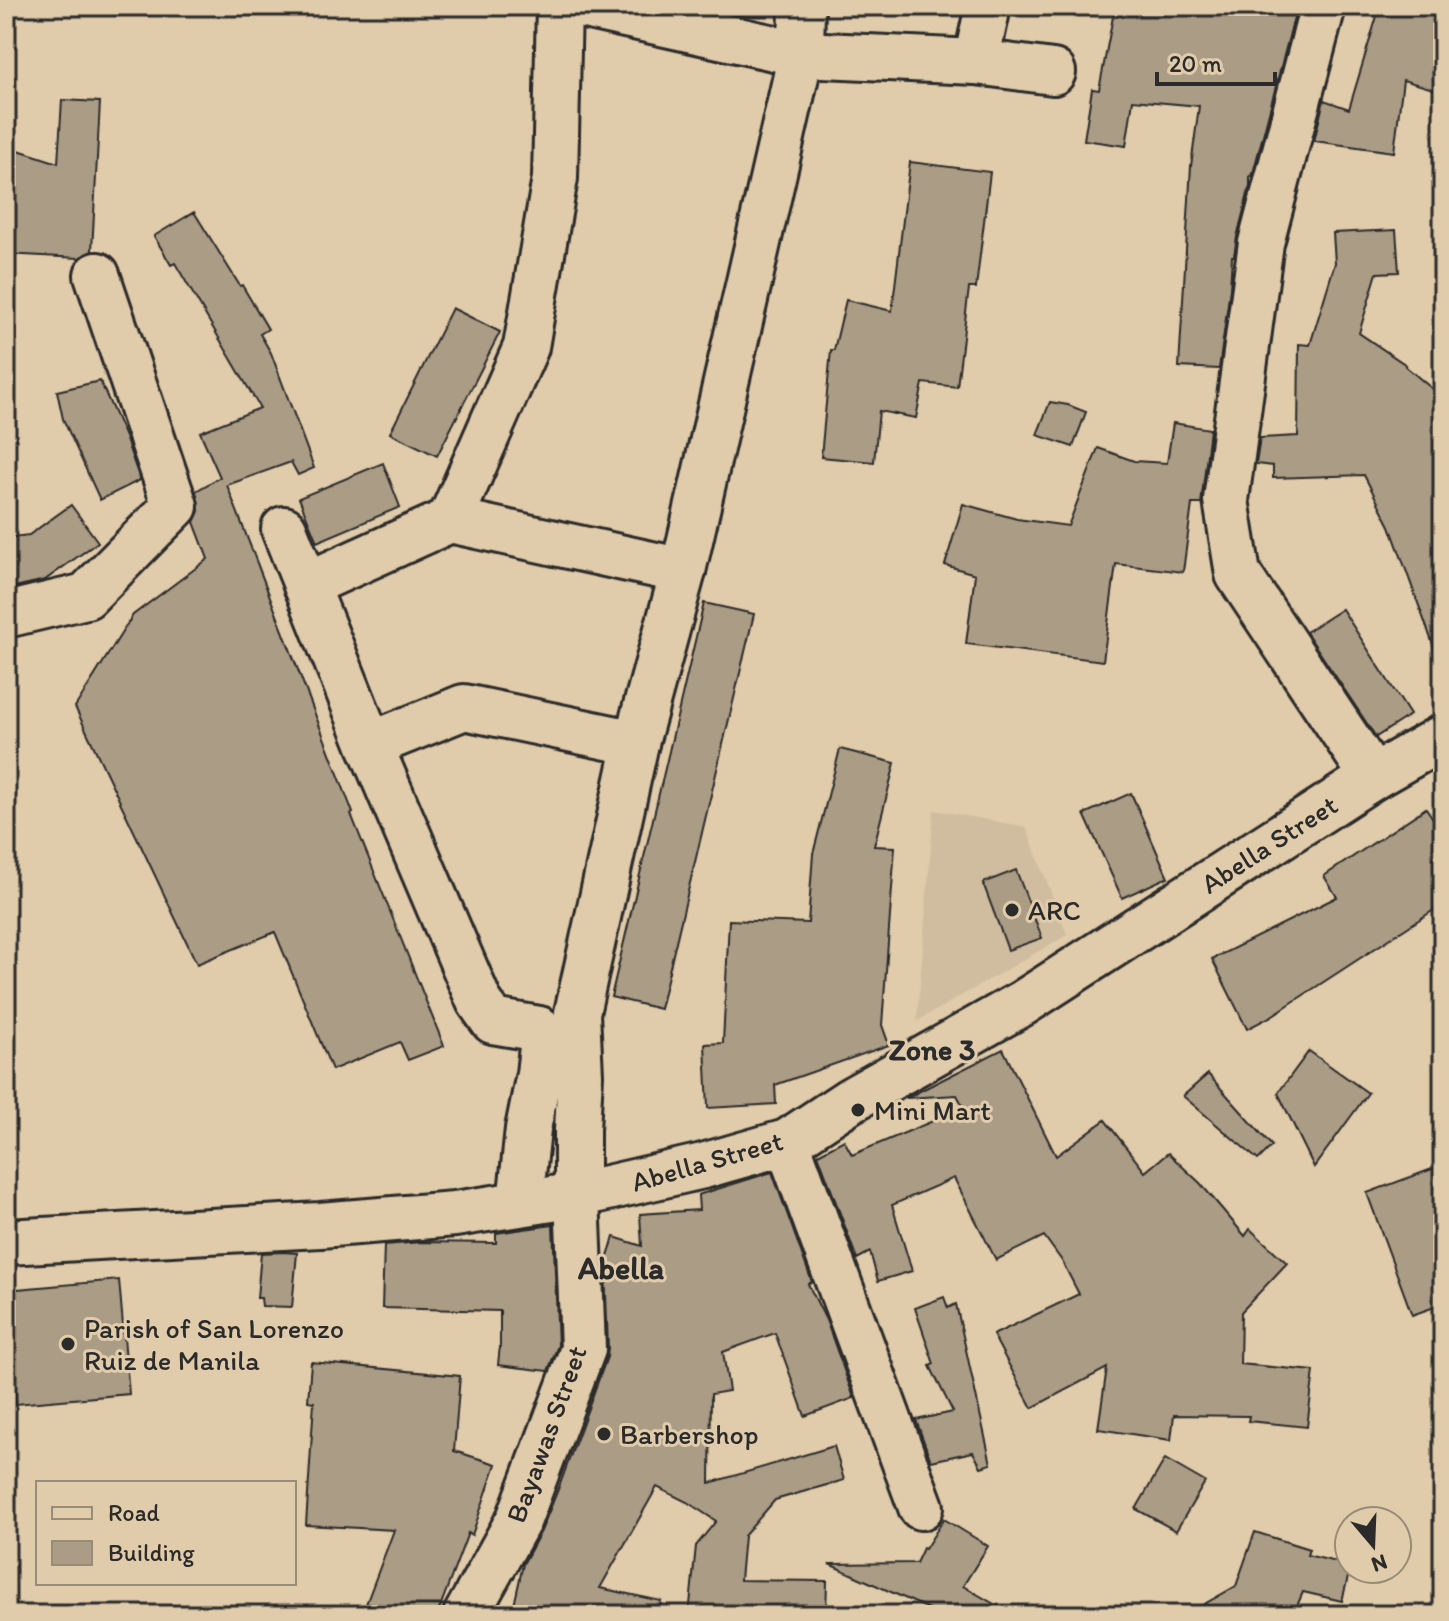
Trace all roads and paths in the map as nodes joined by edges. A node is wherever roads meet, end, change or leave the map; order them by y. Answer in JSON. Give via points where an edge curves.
{"nodes":[{"id":1,"x":559,"y":6,"type":"edge"},
{"id":2,"x":585,"y":6,"type":"edge"},
{"id":3,"x":802,"y":6,"type":"edge"},
{"id":4,"x":988,"y":6,"type":"edge"},
{"id":5,"x":1323,"y":6,"type":"edge"},
{"id":6,"x":801,"y":54,"type":"junction"},
{"id":7,"x":976,"y":62,"type":"junction"},
{"id":8,"x":1053,"y":72,"type":"dead end"},
{"id":9,"x":97,"y":275,"type":"dead end"},
{"id":10,"x":450,"y":520,"type":"junction"},
{"id":11,"x":284,"y":529,"type":"dead end"},
{"id":12,"x":683,"y":571,"type":"junction"},
{"id":13,"x":306,"y":585,"type":"junction"},
{"id":14,"x":6,"y":615,"type":"edge"},
{"id":15,"x":1443,"y":737,"type":"edge"},
{"id":16,"x":636,"y":743,"type":"junction"},
{"id":17,"x":370,"y":745,"type":"junction"},
{"id":18,"x":1373,"y":777,"type":"junction"},
{"id":19,"x":528,"y":1129,"type":"junction"},
{"id":20,"x":577,"y":1130,"type":"junction"},
{"id":21,"x":787,"y":1142,"type":"junction"},
{"id":22,"x":577,"y":1195,"type":"junction"},
{"id":23,"x":520,"y":1203,"type":"junction"},
{"id":24,"x":6,"y":1242,"type":"edge"},
{"id":25,"x":921,"y":1507,"type":"dead end"},
{"id":26,"x":466,"y":1615,"type":"edge"}],
"edges":[{"from":1,"to":10,"type":"street","via":[[555,178],[526,347]]},
{"from":2,"to":6,"type":"street"},
{"from":3,"to":6,"type":"street","name":"Bayawas Street"},
{"from":4,"to":7,"type":"street"},
{"from":5,"to":18,"type":"street","via":[[1261,243],[1226,500],[1238,574]]},
{"from":6,"to":7,"type":"street"},
{"from":6,"to":12,"type":"street","name":"Bayawas Street"},
{"from":7,"to":8,"type":"street"},
{"from":9,"to":14,"type":"street","via":[[175,506],[86,596]]},
{"from":10,"to":12,"type":"street"},
{"from":10,"to":13,"type":"street"},
{"from":11,"to":13,"type":"street"},
{"from":12,"to":16,"type":"street","name":"Bayawas Street"},
{"from":13,"to":17,"type":"street"},
{"from":15,"to":18,"type":"street","name":"Abella Street"},
{"from":16,"to":17,"type":"street","via":[[464,707]]},
{"from":16,"to":20,"type":"street","name":"Bayawas Street","via":[[577,1013]]},
{"from":17,"to":19,"type":"street","via":[[479,1001],[493,1021],[542,1033]]},
{"from":18,"to":21,"type":"street","name":"Abella Street","via":[[1023,1003]]},
{"from":19,"to":20,"type":"street"},
{"from":19,"to":23,"type":"street"},
{"from":20,"to":22,"type":"street","name":"Bayawas Street"},
{"from":21,"to":22,"type":"street","name":"Abella Street"},
{"from":21,"to":25,"type":"street"},
{"from":22,"to":23,"type":"street","name":"Abella Street"},
{"from":22,"to":26,"type":"street","name":"Bayawas Street","via":[[583,1349],[519,1519]]},
{"from":23,"to":24,"type":"street","name":"Abella Street","via":[[320,1225]]}]}
